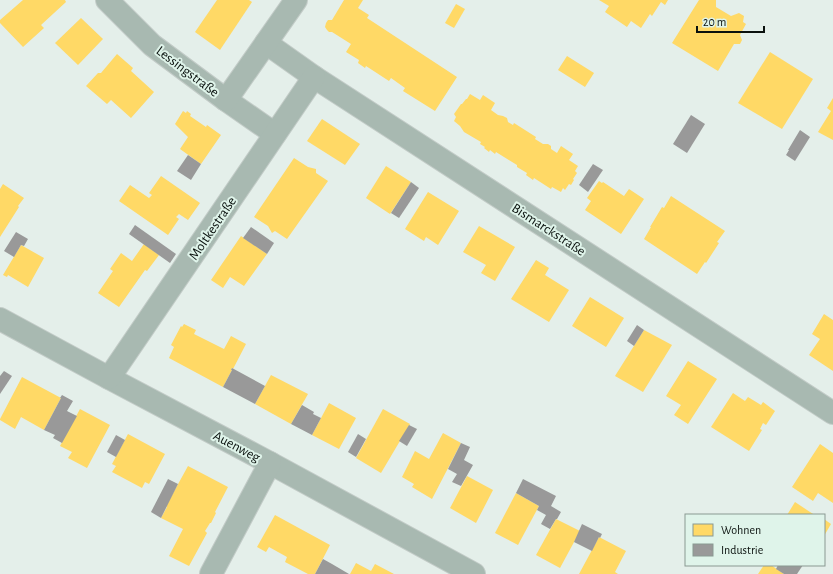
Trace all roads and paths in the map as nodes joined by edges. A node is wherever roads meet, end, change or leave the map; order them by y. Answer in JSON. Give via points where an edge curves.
{"nodes":[{"id":1,"x":107,"y":0,"type":"edge"},
{"id":2,"x":296,"y":0,"type":"edge"},
{"id":3,"x":266,"y":43,"type":"junction"},
{"id":4,"x":314,"y":77,"type":"junction"},
{"id":5,"x":226,"y":100,"type":"junction"},
{"id":6,"x":275,"y":134,"type":"junction"},
{"id":7,"x":0,"y":319,"type":"edge"},
{"id":8,"x":108,"y":378,"type":"junction"},
{"id":9,"x":833,"y":413,"type":"edge"},
{"id":10,"x":270,"y":463,"type":"junction"},
{"id":11,"x":211,"y":574,"type":"edge"},
{"id":12,"x":474,"y":574,"type":"edge"}],
"edges":[{"from":1,"to":5,"type":"street","name":"Lessingstraße","via":[[152,45]]},
{"from":2,"to":3,"type":"street"},
{"from":3,"to":4,"type":"street","name":"Bismarckstraße"},
{"from":3,"to":5,"type":"street"},
{"from":4,"to":6,"type":"street","name":"Moltkestraße"},
{"from":4,"to":9,"type":"street","name":"Bismarckstraße"},
{"from":5,"to":6,"type":"street","name":"Lessingstraße"},
{"from":6,"to":8,"type":"street","name":"Moltkestraße"},
{"from":7,"to":8,"type":"street","name":"Auenweg"},
{"from":8,"to":10,"type":"street","name":"Auenweg"},
{"from":10,"to":11,"type":"street"},
{"from":10,"to":12,"type":"street","name":"Auenweg"}]}
